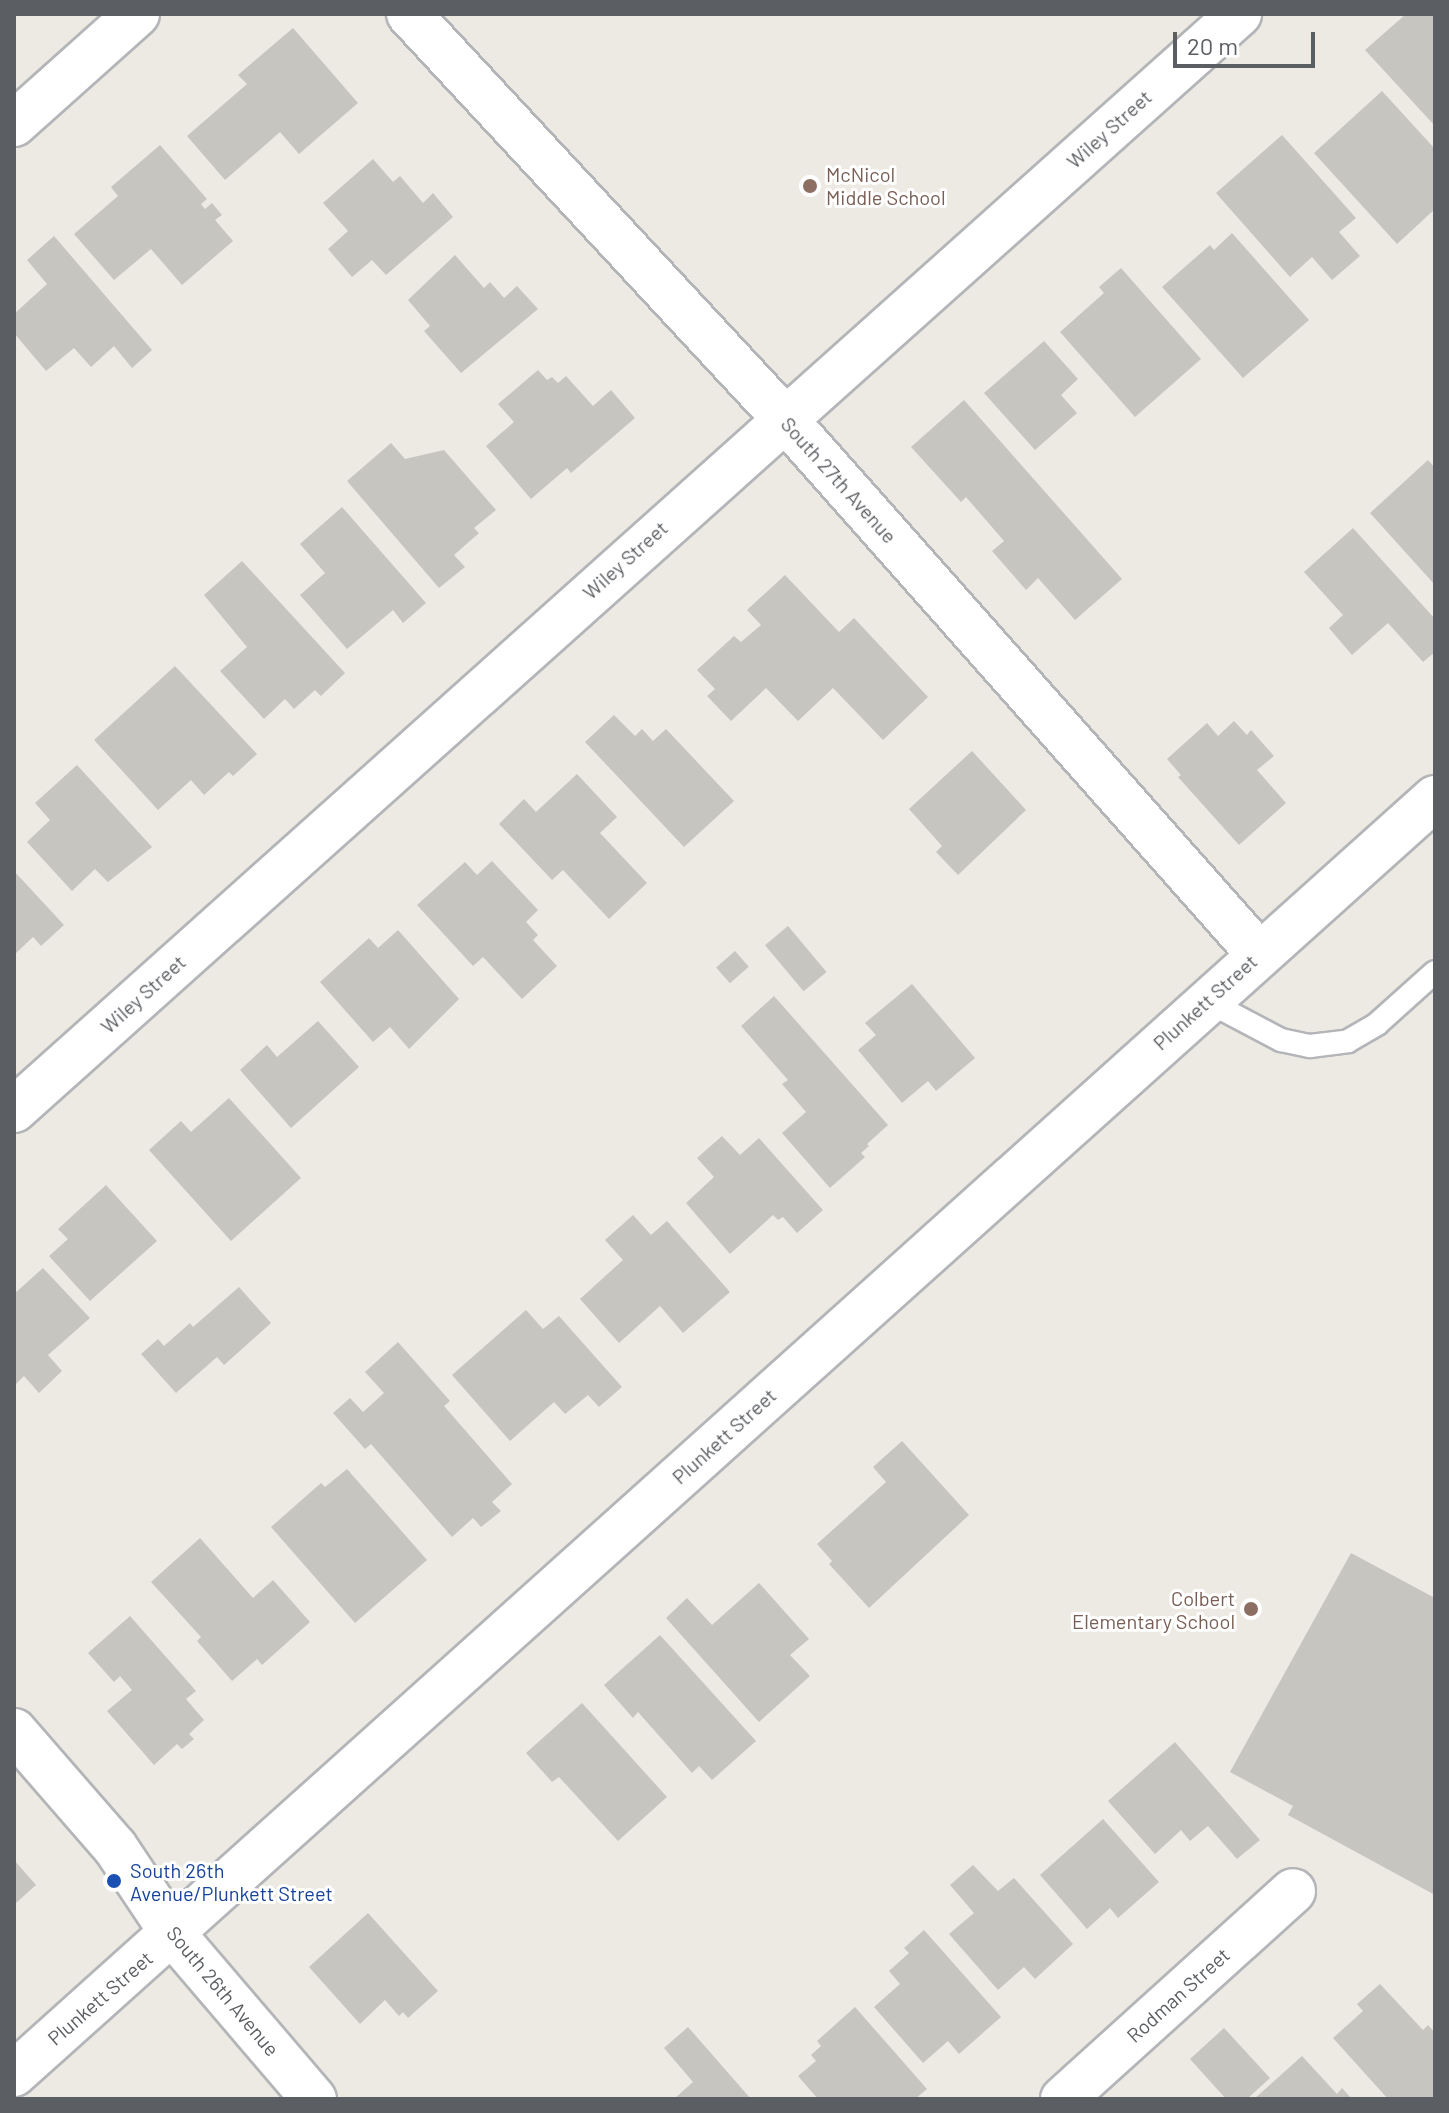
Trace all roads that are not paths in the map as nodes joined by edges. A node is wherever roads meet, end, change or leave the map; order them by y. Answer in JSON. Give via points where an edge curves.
{"nodes":[{"id":1,"x":137,"y":14,"type":"edge"},
{"id":2,"x":409,"y":14,"type":"edge"},
{"id":3,"x":1239,"y":14,"type":"edge"},
{"id":4,"x":14,"y":124,"type":"edge"},
{"id":5,"x":784,"y":418,"type":"junction"},
{"id":6,"x":1435,"y":798,"type":"edge"},
{"id":7,"x":1259,"y":954,"type":"junction"},
{"id":8,"x":1435,"y":972,"type":"edge"},
{"id":9,"x":1207,"y":1001,"type":"junction"},
{"id":10,"x":14,"y":1110,"type":"edge"},
{"id":11,"x":14,"y":1731,"type":"edge"},
{"id":12,"x":1293,"y":1891,"type":"dead end"},
{"id":13,"x":173,"y":1934,"type":"junction"},
{"id":14,"x":14,"y":2074,"type":"edge"},
{"id":15,"x":314,"y":2099,"type":"edge"},
{"id":16,"x":1063,"y":2099,"type":"edge"}],
"edges":[{"from":1,"to":4,"type":"street"},
{"from":2,"to":5,"type":"street","name":"South 27th Avenue"},
{"from":3,"to":5,"type":"street","name":"Wiley Street"},
{"from":5,"to":7,"type":"street","name":"South 27th Avenue"},
{"from":5,"to":10,"type":"street","name":"Wiley Street"},
{"from":6,"to":7,"type":"street","name":"Plunkett Street"},
{"from":7,"to":9,"type":"street","name":"Plunkett Street"},
{"from":8,"to":9,"type":"lane","via":[[1377,1024],[1348,1041],[1310,1046],[1281,1040]]},
{"from":9,"to":13,"type":"street","name":"Plunkett Street"},
{"from":11,"to":13,"type":"street","name":"South 26th Avenue","via":[[115,1847]]},
{"from":12,"to":16,"type":"street","name":"Rodman Street"},
{"from":13,"to":14,"type":"street","name":"Plunkett Street"},
{"from":13,"to":15,"type":"street","name":"South 26th Avenue"}]}
